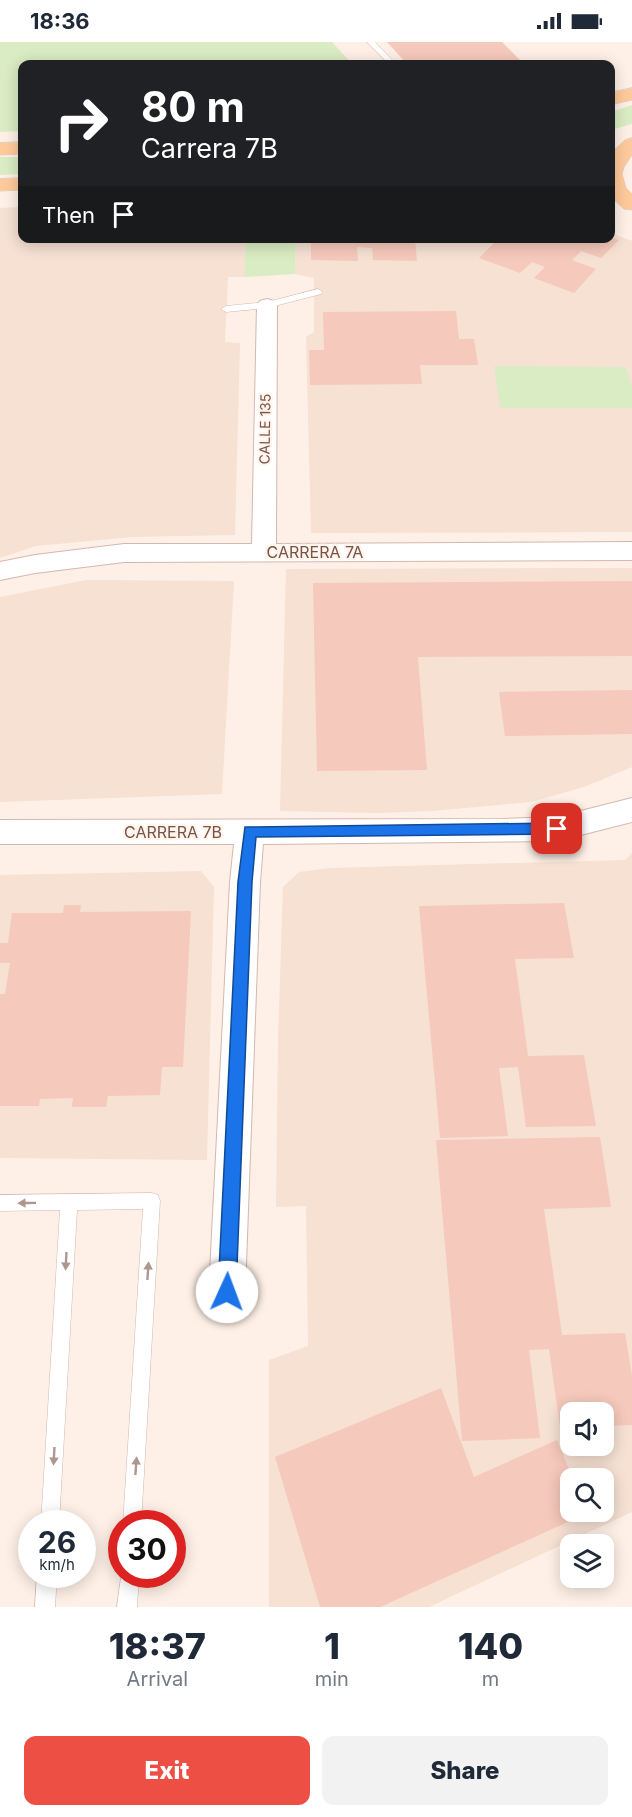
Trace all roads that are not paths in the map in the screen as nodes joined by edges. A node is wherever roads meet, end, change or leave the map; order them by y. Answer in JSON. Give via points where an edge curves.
{"nodes":[{"id":1,"x":371,"y":42,"type":"edge"},
{"id":2,"x":389,"y":60,"type":"edge"},
{"id":3,"x":632,"y":93,"type":"edge"},
{"id":4,"x":615,"y":98,"type":"edge"},
{"id":5,"x":632,"y":131,"type":"edge"},
{"id":6,"x":615,"y":135,"type":"edge"},
{"id":7,"x":632,"y":144,"type":"edge"},
{"id":8,"x":18,"y":148,"type":"edge"},
{"id":9,"x":0,"y":149,"type":"edge"},
{"id":10,"x":615,"y":162,"type":"edge"},
{"id":11,"x":18,"y":184,"type":"edge"},
{"id":12,"x":615,"y":184,"type":"edge"},
{"id":13,"x":0,"y":185,"type":"edge"},
{"id":14,"x":632,"y":204,"type":"edge"},
{"id":15,"x":615,"y":217,"type":"edge"},
{"id":16,"x":632,"y":222,"type":"edge"},
{"id":17,"x":318,"y":292,"type":"dead end"},
{"id":18,"x":267,"y":305,"type":"junction"},
{"id":19,"x":226,"y":309,"type":"dead end"},
{"id":20,"x":632,"y":551,"type":"edge"},
{"id":21,"x":264,"y":553,"type":"junction"},
{"id":22,"x":0,"y":572,"type":"edge"},
{"id":23,"x":632,"y":810,"type":"edge"},
{"id":24,"x":250,"y":831,"type":"junction"},
{"id":25,"x":0,"y":832,"type":"edge"},
{"id":26,"x":69,"y":1202,"type":"junction"},
{"id":27,"x":0,"y":1203,"type":"edge"},
{"id":28,"x":227,"y":1292,"type":"dead end"},
{"id":29,"x":51,"y":1510,"type":"edge"},
{"id":30,"x":133,"y":1510,"type":"edge"},
{"id":31,"x":46,"y":1588,"type":"edge"},
{"id":32,"x":128,"y":1588,"type":"edge"},
{"id":33,"x":45,"y":1607,"type":"edge"},
{"id":34,"x":127,"y":1607,"type":"edge"}],
"edges":[{"from":1,"to":2,"type":"lane"},
{"from":3,"to":4,"type":"main road"},
{"from":5,"to":6,"type":"main road"},
{"from":7,"to":10,"type":"main road"},
{"from":8,"to":9,"type":"main road"},
{"from":11,"to":13,"type":"main road"},
{"from":12,"to":14,"type":"main road"},
{"from":15,"to":16,"type":"main road"},
{"from":17,"to":18,"type":"lane"},
{"from":18,"to":19,"type":"lane"},
{"from":18,"to":21,"type":"street","name":"CALLE 135"},
{"from":20,"to":21,"type":"street","name":"CARRERA 7A"},
{"from":21,"to":22,"type":"street","name":"CARRERA 7A","via":[[124,553]]},
{"from":23,"to":24,"type":"street","name":"CARRERA 7B","via":[[557,829]]},
{"from":24,"to":25,"type":"street","name":"CARRERA 7B"},
{"from":24,"to":28,"type":"street"},
{"from":26,"to":27,"type":"lane","one_way":true},
{"from":26,"to":29,"type":"lane","one_way":true},
{"from":30,"to":26,"type":"lane","one_way":true,"via":[[152,1201]]},
{"from":31,"to":33,"type":"lane"},
{"from":32,"to":34,"type":"lane"}]}
